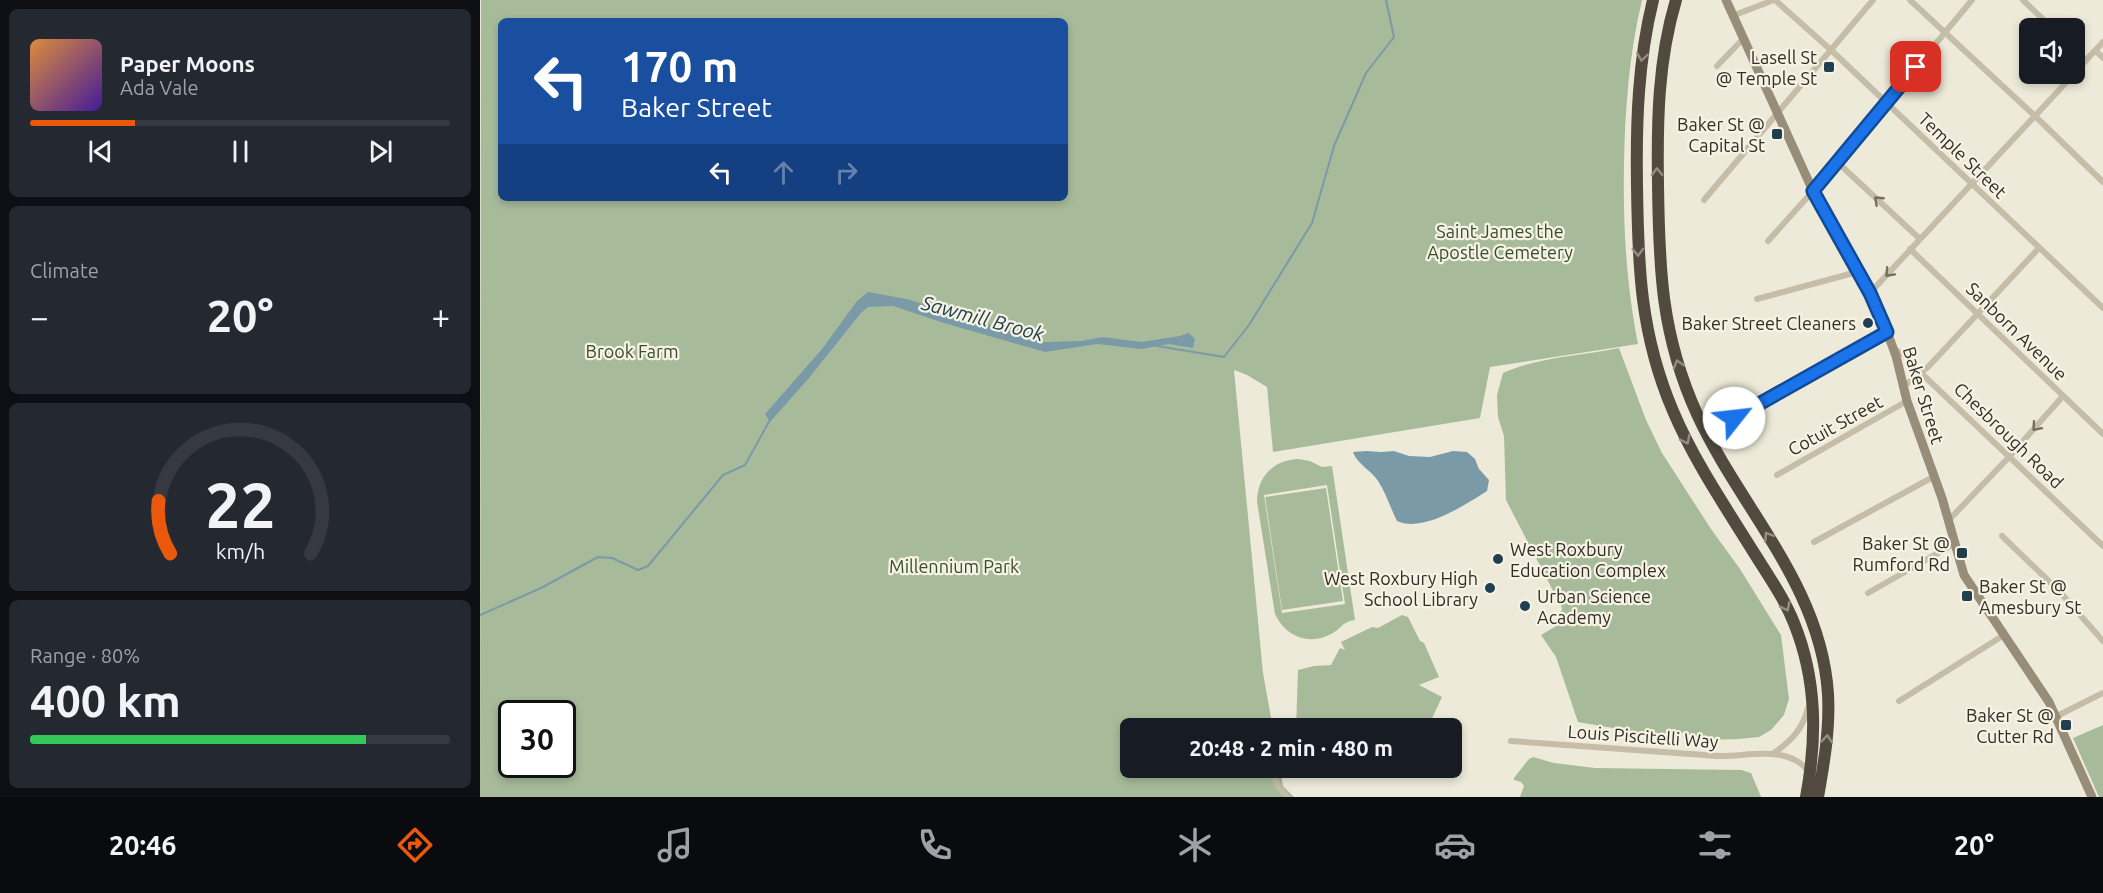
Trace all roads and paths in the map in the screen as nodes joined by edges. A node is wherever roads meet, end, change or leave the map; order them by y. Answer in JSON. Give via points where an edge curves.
{"nodes":[{"id":1,"x":1653,"y":0,"type":"edge"},
{"id":2,"x":1676,"y":0,"type":"edge"},
{"id":3,"x":1725,"y":0,"type":"edge"},
{"id":4,"x":1774,"y":0,"type":"edge"},
{"id":5,"x":1873,"y":0,"type":"edge"},
{"id":6,"x":1910,"y":0,"type":"edge"},
{"id":7,"x":1972,"y":0,"type":"edge"},
{"id":8,"x":2023,"y":0,"type":"edge"},
{"id":9,"x":1732,"y":16,"type":"junction"},
{"id":10,"x":2042,"y":18,"type":"edge"},
{"id":11,"x":1946,"y":32,"type":"junction"},
{"id":12,"x":1742,"y":40,"type":"junction"},
{"id":13,"x":2103,"y":42,"type":"edge"},
{"id":14,"x":1831,"y":50,"type":"junction"},
{"id":15,"x":2096,"y":51,"type":"junction"},
{"id":16,"x":2103,"y":58,"type":"edge"},
{"id":17,"x":2086,"y":60,"type":"edge"},
{"id":18,"x":1717,"y":66,"type":"dead end"},
{"id":19,"x":2064,"y":84,"type":"edge"},
{"id":20,"x":1886,"y":102,"type":"junction"},
{"id":21,"x":1777,"y":115,"type":"junction"},
{"id":22,"x":2035,"y":116,"type":"junction"},
{"id":23,"x":1836,"y":161,"type":"junction"},
{"id":24,"x":2103,"y":182,"type":"edge"},
{"id":25,"x":1972,"y":184,"type":"junction"},
{"id":26,"x":1813,"y":191,"type":"junction"},
{"id":27,"x":1704,"y":200,"type":"dead end"},
{"id":28,"x":1920,"y":239,"type":"junction"},
{"id":29,"x":1768,"y":241,"type":"dead end"},
{"id":30,"x":2039,"y":248,"type":"junction"},
{"id":31,"x":1910,"y":249,"type":"junction"},
{"id":32,"x":1857,"y":272,"type":"junction"},
{"id":33,"x":1870,"y":293,"type":"junction"},
{"id":34,"x":1757,"y":299,"type":"dead end"},
{"id":35,"x":2103,"y":308,"type":"edge"},
{"id":36,"x":1978,"y":313,"type":"junction"},
{"id":37,"x":1887,"y":332,"type":"junction"},
{"id":38,"x":1893,"y":348,"type":"junction"},
{"id":39,"x":1921,"y":373,"type":"junction"},
{"id":40,"x":1904,"y":386,"type":"junction"},
{"id":41,"x":2063,"y":396,"type":"junction"},
{"id":42,"x":1907,"y":401,"type":"junction"},
{"id":43,"x":1734,"y":418,"type":"dead end"},
{"id":44,"x":2103,"y":434,"type":"edge"},
{"id":45,"x":2009,"y":457,"type":"junction"},
{"id":46,"x":1777,"y":475,"type":"dead end"},
{"id":47,"x":1933,"y":477,"type":"junction"},
{"id":48,"x":1738,"y":488,"type":"junction"},
{"id":49,"x":1720,"y":498,"type":"junction"},
{"id":50,"x":1948,"y":521,"type":"junction"},
{"id":51,"x":2002,"y":536,"type":"dead end"},
{"id":52,"x":1814,"y":542,"type":"dead end"},
{"id":53,"x":1954,"y":544,"type":"junction"},
{"id":54,"x":2103,"y":546,"type":"edge"},
{"id":55,"x":1868,"y":593,"type":"dead end"},
{"id":56,"x":2004,"y":635,"type":"junction"},
{"id":57,"x":2103,"y":641,"type":"edge"},
{"id":58,"x":1812,"y":692,"type":"junction"},
{"id":59,"x":2103,"y":693,"type":"edge"},
{"id":60,"x":1899,"y":701,"type":"dead end"},
{"id":61,"x":2057,"y":716,"type":"junction"},
{"id":62,"x":1511,"y":741,"type":"dead end"},
{"id":63,"x":1773,"y":753,"type":"junction"},
{"id":64,"x":1810,"y":774,"type":"junction"},
{"id":65,"x":1275,"y":778,"type":"edge"},
{"id":66,"x":1287,"y":797,"type":"edge"},
{"id":67,"x":1806,"y":797,"type":"edge"},
{"id":68,"x":1818,"y":797,"type":"edge"},
{"id":69,"x":2092,"y":797,"type":"edge"}],
"edges":[{"from":1,"to":49,"type":"highway","one_way":true,"via":[[1641,65],[1637,116],[1637,253],[1642,302],[1652,352],[1668,399],[1688,444]]},
{"from":48,"to":2,"type":"highway","one_way":true,"via":[[1685,386],[1670,339],[1660,283],[1658,103],[1664,47]]},
{"from":3,"to":9,"type":"street","name":"Baker Street"},
{"from":4,"to":9,"type":"street","name":"Temple Street"},
{"from":4,"to":14,"type":"street","name":"Temple Street"},
{"from":5,"to":14,"type":"street"},
{"from":6,"to":11,"type":"street"},
{"from":7,"to":11,"type":"street"},
{"from":8,"to":10,"type":"street"},
{"from":9,"to":12,"type":"street","name":"Baker Street"},
{"from":11,"to":20,"type":"street"},
{"from":11,"to":22,"type":"street"},
{"from":12,"to":18,"type":"street"},
{"from":12,"to":21,"type":"street","name":"Baker Street"},
{"from":13,"to":15,"type":"street"},
{"from":14,"to":20,"type":"street","name":"Temple Street"},
{"from":14,"to":21,"type":"street"},
{"from":15,"to":16,"type":"street"},
{"from":15,"to":17,"type":"street"},
{"from":19,"to":22,"type":"street"},
{"from":20,"to":23,"type":"street"},
{"from":20,"to":25,"type":"street","name":"Temple Street"},
{"from":21,"to":26,"type":"street","name":"Baker Street"},
{"from":21,"to":27,"type":"street"},
{"from":22,"to":24,"type":"street"},
{"from":22,"to":25,"type":"street"},
{"from":23,"to":26,"type":"street"},
{"from":28,"to":23,"type":"street","one_way":true},
{"from":25,"to":28,"type":"street"},
{"from":25,"to":30,"type":"street","name":"Temple Street"},
{"from":26,"to":29,"type":"street"},
{"from":26,"to":32,"type":"street","name":"Baker Street"},
{"from":28,"to":31,"type":"street"},
{"from":30,"to":35,"type":"street","name":"Temple Street"},
{"from":30,"to":36,"type":"street"},
{"from":31,"to":33,"type":"street","one_way":true},
{"from":31,"to":36,"type":"street","name":"Sanborn Avenue"},
{"from":32,"to":33,"type":"street","name":"Baker Street"},
{"from":32,"to":34,"type":"street"},
{"from":33,"to":37,"type":"street","name":"Baker Street"},
{"from":36,"to":39,"type":"street"},
{"from":36,"to":41,"type":"street","name":"Sanborn Avenue"},
{"from":37,"to":38,"type":"street","name":"Baker Street"},
{"from":37,"to":43,"type":"street"},
{"from":38,"to":39,"type":"street","name":"Chesbrough Road"},
{"from":38,"to":40,"type":"street","name":"Baker Street"},
{"from":39,"to":40,"type":"street"},
{"from":39,"to":45,"type":"street","name":"Chesbrough Road"},
{"from":40,"to":42,"type":"street","name":"Baker Street"},
{"from":41,"to":44,"type":"street","name":"Sanborn Avenue"},
{"from":41,"to":45,"type":"street","one_way":true},
{"from":42,"to":46,"type":"street","name":"Cotuit Street"},
{"from":42,"to":47,"type":"street","name":"Baker Street"},
{"from":45,"to":50,"type":"street"},
{"from":45,"to":54,"type":"street","name":"Chesbrough Road"},
{"from":47,"to":50,"type":"street","name":"Baker Street"},
{"from":47,"to":52,"type":"street"},
{"from":48,"to":49,"type":"highway"},
{"from":68,"to":48,"type":"highway","one_way":true,"via":[[1828,718],[1828,688],[1820,644],[1798,586]]},
{"from":49,"to":58,"type":"highway","one_way":true,"via":[[1793,621]]},
{"from":50,"to":53,"type":"street","name":"Baker Street"},
{"from":51,"to":57,"type":"street"},
{"from":53,"to":55,"type":"street"},
{"from":53,"to":56,"type":"street","name":"Baker Street","via":[[1964,575]]},
{"from":56,"to":60,"type":"street"},
{"from":56,"to":61,"type":"street","name":"Baker Street"},
{"from":58,"to":63,"type":"street","via":[[1799,731]]},
{"from":58,"to":64,"type":"highway"},
{"from":59,"to":61,"type":"street"},
{"from":61,"to":69,"type":"street","name":"Baker Street"},
{"from":62,"to":63,"type":"street","name":"Louis Piscitelli Way","via":[[1737,757]]},
{"from":63,"to":64,"type":"street","name":"Louis Piscitelli Way","via":[[1796,760]]},
{"from":64,"to":67,"type":"highway"},
{"from":65,"to":66,"type":"street"}]}
